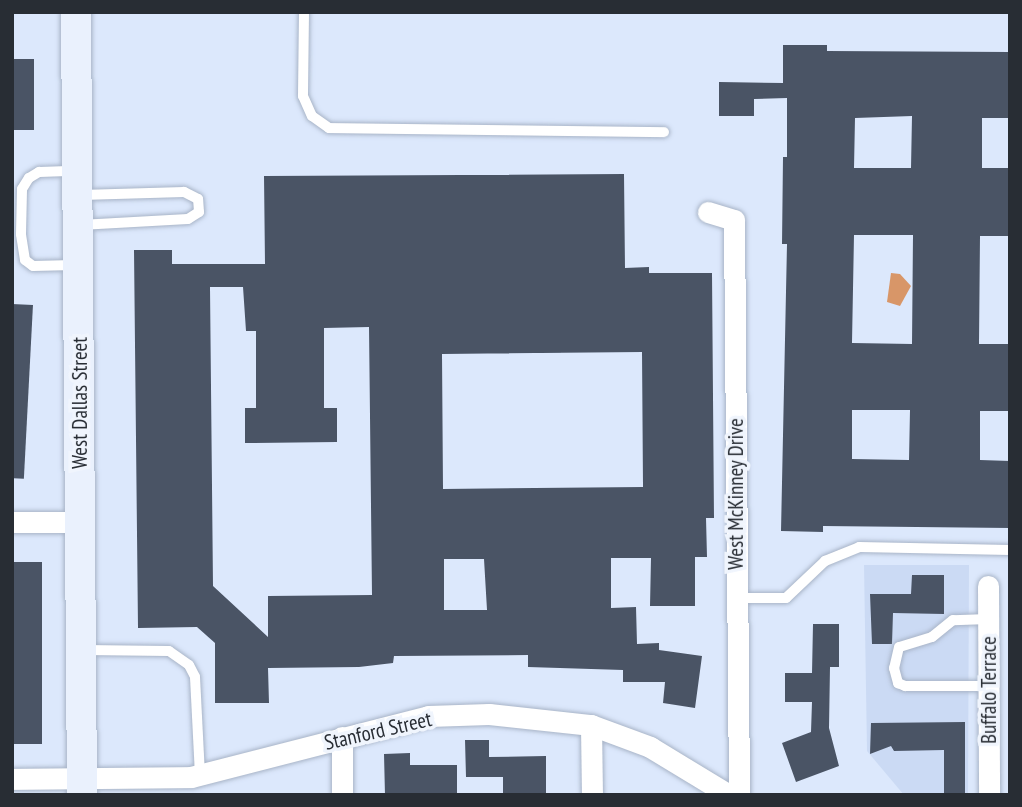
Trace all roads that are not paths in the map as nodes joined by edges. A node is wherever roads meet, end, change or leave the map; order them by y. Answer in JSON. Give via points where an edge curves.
{"nodes":[{"id":1,"x":76,"y":12,"type":"edge"},
{"id":2,"x":303,"y":12,"type":"edge"},
{"id":3,"x":664,"y":132,"type":"dead end"},
{"id":4,"x":78,"y":183,"type":"junction"},
{"id":5,"x":708,"y":212,"type":"dead end"},
{"id":6,"x":78,"y":225,"type":"junction"},
{"id":7,"x":79,"y":265,"type":"junction"},
{"id":8,"x":12,"y":522,"type":"edge"},
{"id":9,"x":81,"y":522,"type":"junction"},
{"id":10,"x":1010,"y":550,"type":"edge"},
{"id":11,"x":988,"y":586,"type":"dead end"},
{"id":12,"x":737,"y":598,"type":"junction"},
{"id":13,"x":989,"y":620,"type":"junction"},
{"id":14,"x":81,"y":650,"type":"junction"},
{"id":15,"x":989,"y":686,"type":"junction"},
{"id":16,"x":591,"y":725,"type":"junction"},
{"id":17,"x":342,"y":737,"type":"junction"},
{"id":18,"x":200,"y":776,"type":"junction"},
{"id":19,"x":12,"y":779,"type":"edge"},
{"id":20,"x":81,"y":787,"type":"edge"},
{"id":21,"x":342,"y":795,"type":"edge"},
{"id":22,"x":592,"y":795,"type":"edge"},
{"id":23,"x":729,"y":795,"type":"edge"},
{"id":24,"x":739,"y":795,"type":"edge"},
{"id":25,"x":989,"y":795,"type":"edge"}],
"edges":[{"from":1,"to":4,"type":"main road","name":"West Dallas Street"},
{"from":2,"to":3,"type":"lane","via":[[303,96],[312,116],[329,128]]},
{"from":4,"to":6,"type":"main road","name":"West Dallas Street"},
{"from":4,"to":6,"type":"lane","via":[[184,192],[198,199],[199,212],[188,219]]},
{"from":4,"to":7,"type":"lane","via":[[39,172],[29,178],[22,190],[21,234],[26,260],[33,266]]},
{"from":5,"to":12,"type":"street","name":"West McKinney Drive","via":[[734,220]]},
{"from":6,"to":7,"type":"main road","name":"West Dallas Street"},
{"from":7,"to":9,"type":"main road","name":"West Dallas Street"},
{"from":8,"to":9,"type":"street"},
{"from":9,"to":14,"type":"main road","name":"West Dallas Street"},
{"from":10,"to":12,"type":"lane","via":[[859,547],[825,561],[786,598]]},
{"from":11,"to":13,"type":"street","name":"Buffalo Terrace"},
{"from":12,"to":24,"type":"street","name":"West McKinney Drive"},
{"from":13,"to":15,"type":"street","name":"Buffalo Terrace"},
{"from":13,"to":15,"type":"lane","via":[[953,620],[932,637],[899,647],[894,668],[898,683],[905,686]]},
{"from":14,"to":18,"type":"lane","via":[[169,651],[189,665],[195,677]]},
{"from":14,"to":20,"type":"main road","name":"West Dallas Street"},
{"from":15,"to":25,"type":"street","name":"Buffalo Terrace"},
{"from":16,"to":17,"type":"street","name":"Stanford Street","via":[[489,714],[428,716]]},
{"from":16,"to":22,"type":"street"},
{"from":16,"to":23,"type":"street","name":"Stanford Street","via":[[650,747]]},
{"from":17,"to":18,"type":"street","name":"Stanford Street"},
{"from":17,"to":21,"type":"street"},
{"from":18,"to":20,"type":"street","name":"Stanford Street"},
{"from":19,"to":20,"type":"street","name":"Stanford Street"}]}
